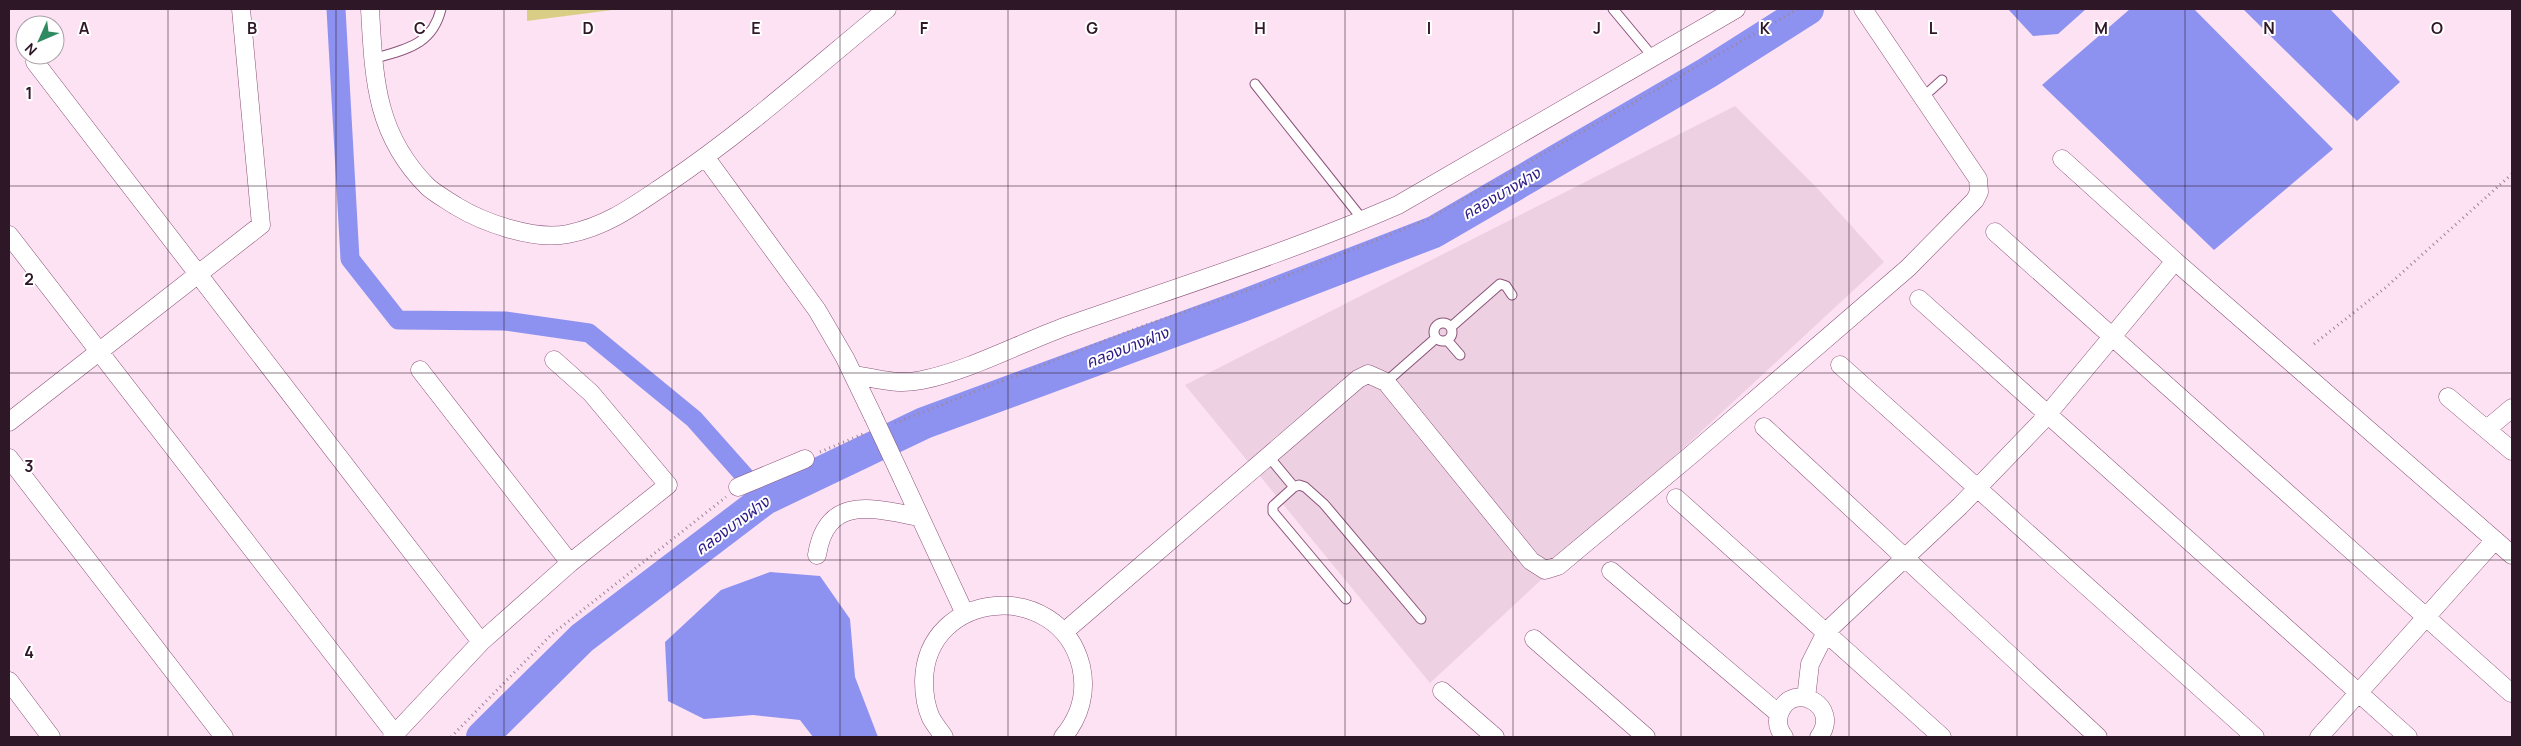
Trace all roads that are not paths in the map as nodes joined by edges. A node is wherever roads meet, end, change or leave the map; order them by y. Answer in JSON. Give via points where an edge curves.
{"nodes":[{"id":1,"x":241,"y":9,"type":"edge"},
{"id":2,"x":370,"y":9,"type":"edge"},
{"id":3,"x":440,"y":9,"type":"edge"},
{"id":4,"x":887,"y":9,"type":"edge"},
{"id":5,"x":1614,"y":9,"type":"edge"},
{"id":6,"x":1736,"y":9,"type":"edge"},
{"id":7,"x":1866,"y":13,"type":"edge"},
{"id":8,"x":1653,"y":57,"type":"junction"},
{"id":9,"x":373,"y":59,"type":"junction"},
{"id":10,"x":37,"y":65,"type":"edge"},
{"id":11,"x":1942,"y":80,"type":"dead end"},
{"id":12,"x":1255,"y":84,"type":"dead end"},
{"id":13,"x":1923,"y":98,"type":"junction"},
{"id":14,"x":706,"y":158,"type":"junction"},
{"id":15,"x":2062,"y":158,"type":"dead end"},
{"id":16,"x":1363,"y":220,"type":"junction"},
{"id":17,"x":1995,"y":232,"type":"dead end"},
{"id":18,"x":9,"y":235,"type":"edge"},
{"id":19,"x":2175,"y":261,"type":"junction"},
{"id":20,"x":198,"y":274,"type":"junction"},
{"id":21,"x":1512,"y":295,"type":"dead end"},
{"id":22,"x":1919,"y":299,"type":"dead end"},
{"id":23,"x":1451,"y":327,"type":"junction"},
{"id":24,"x":2112,"y":337,"type":"junction"},
{"id":25,"x":1436,"y":338,"type":"junction"},
{"id":26,"x":1447,"y":340,"type":"junction"},
{"id":27,"x":99,"y":351,"type":"junction"},
{"id":28,"x":1460,"y":355,"type":"dead end"},
{"id":29,"x":554,"y":360,"type":"dead end"},
{"id":30,"x":1840,"y":365,"type":"dead end"},
{"id":31,"x":420,"y":370,"type":"dead end"},
{"id":32,"x":854,"y":375,"type":"junction"},
{"id":33,"x":1386,"y":382,"type":"junction"},
{"id":34,"x":2448,"y":397,"type":"dead end"},
{"id":35,"x":2512,"y":408,"type":"edge"},
{"id":36,"x":2048,"y":414,"type":"junction"},
{"id":37,"x":9,"y":422,"type":"edge"},
{"id":38,"x":1764,"y":427,"type":"dead end"},
{"id":39,"x":2488,"y":428,"type":"junction"},
{"id":40,"x":2512,"y":451,"type":"edge"},
{"id":41,"x":1269,"y":457,"type":"junction"},
{"id":42,"x":9,"y":458,"type":"edge"},
{"id":43,"x":805,"y":459,"type":"dead end"},
{"id":44,"x":738,"y":487,"type":"road end"},
{"id":45,"x":1294,"y":487,"type":"junction"},
{"id":46,"x":1977,"y":488,"type":"junction"},
{"id":47,"x":1676,"y":498,"type":"dead end"},
{"id":48,"x":920,"y":517,"type":"junction"},
{"id":49,"x":2495,"y":540,"type":"junction"},
{"id":50,"x":817,"y":555,"type":"dead end"},
{"id":51,"x":2512,"y":555,"type":"edge"},
{"id":52,"x":1905,"y":558,"type":"junction"},
{"id":53,"x":570,"y":563,"type":"junction"},
{"id":54,"x":1611,"y":571,"type":"dead end"},
{"id":55,"x":1346,"y":600,"type":"dead end"},
{"id":56,"x":965,"y":614,"type":"junction"},
{"id":57,"x":2426,"y":618,"type":"junction"},
{"id":58,"x":1421,"y":619,"type":"dead end"},
{"id":59,"x":1064,"y":632,"type":"junction"},
{"id":60,"x":1826,"y":632,"type":"junction"},
{"id":61,"x":1534,"y":639,"type":"dead end"},
{"id":62,"x":481,"y":642,"type":"junction"},
{"id":63,"x":9,"y":680,"type":"edge"},
{"id":64,"x":1442,"y":691,"type":"dead end"},
{"id":65,"x":2359,"y":693,"type":"junction"},
{"id":66,"x":2511,"y":693,"type":"dead end"},
{"id":67,"x":1806,"y":698,"type":"junction"},
{"id":68,"x":1778,"y":714,"type":"junction"},
{"id":69,"x":394,"y":735,"type":"edge"},
{"id":70,"x":51,"y":737,"type":"edge"},
{"id":71,"x":224,"y":737,"type":"edge"},
{"id":72,"x":944,"y":737,"type":"edge"},
{"id":73,"x":1063,"y":737,"type":"edge"},
{"id":74,"x":1495,"y":737,"type":"edge"},
{"id":75,"x":1646,"y":737,"type":"edge"},
{"id":76,"x":1784,"y":737,"type":"edge"},
{"id":77,"x":1819,"y":737,"type":"edge"},
{"id":78,"x":1942,"y":737,"type":"edge"},
{"id":79,"x":2098,"y":737,"type":"edge"},
{"id":80,"x":2255,"y":737,"type":"edge"},
{"id":81,"x":2319,"y":737,"type":"edge"},
{"id":82,"x":2408,"y":737,"type":"edge"}],
"edges":[{"from":1,"to":20,"type":"street","via":[[261,225]]},
{"from":2,"to":9,"type":"street"},
{"from":3,"to":9,"type":"lane","via":[[438,22],[421,42]]},
{"from":4,"to":14,"type":"street"},
{"from":5,"to":8,"type":"lane"},
{"from":6,"to":8,"type":"street"},
{"from":7,"to":13,"type":"street"},
{"from":8,"to":16,"type":"street","via":[[1398,205]]},
{"from":9,"to":14,"type":"street","via":[[384,119],[401,154],[429,188],[464,210],[500,226],[536,234],[567,234],[614,220]]},
{"from":10,"to":20,"type":"street"},
{"from":11,"to":13,"type":"lane"},
{"from":12,"to":16,"type":"lane"},
{"from":13,"to":33,"type":"street","via":[[1978,179],[1976,200],[1908,268],[1558,566],[1545,570],[1531,561]]},
{"from":14,"to":32,"type":"street","via":[[817,310]]},
{"from":15,"to":19,"type":"street"},
{"from":16,"to":32,"type":"street","via":[[1044,335],[943,375],[897,382]]},
{"from":17,"to":24,"type":"street"},
{"from":18,"to":27,"type":"street"},
{"from":19,"to":24,"type":"street"},
{"from":19,"to":49,"type":"street"},
{"from":20,"to":27,"type":"street"},
{"from":20,"to":62,"type":"street"},
{"from":21,"to":23,"type":"lane","via":[[1506,286],[1500,284]]},
{"from":22,"to":36,"type":"street"},
{"from":23,"to":25,"type":"lane","via":[[1446,323],[1436,325]]},
{"from":23,"to":26,"type":"lane","via":[[1453,334]]},
{"from":24,"to":36,"type":"street"},
{"from":24,"to":57,"type":"street"},
{"from":25,"to":26,"type":"lane"},
{"from":25,"to":33,"type":"lane"},
{"from":26,"to":28,"type":"lane"},
{"from":27,"to":37,"type":"street"},
{"from":27,"to":69,"type":"street"},
{"from":29,"to":53,"type":"street","via":[[591,393],[668,485]]},
{"from":30,"to":46,"type":"street"},
{"from":31,"to":53,"type":"street"},
{"from":32,"to":48,"type":"street","bridge":true},
{"from":33,"to":41,"type":"street","via":[[1368,374],[1358,379]]},
{"from":34,"to":39,"type":"street"},
{"from":35,"to":39,"type":"street"},
{"from":36,"to":46,"type":"street"},
{"from":36,"to":65,"type":"street"},
{"from":38,"to":52,"type":"street"},
{"from":39,"to":40,"type":"street"},
{"from":41,"to":45,"type":"lane"},
{"from":41,"to":59,"type":"street"},
{"from":42,"to":71,"type":"street"},
{"from":43,"to":44,"type":"street"},
{"from":45,"to":55,"type":"lane","via":[[1273,506],[1273,512]]},
{"from":45,"to":58,"type":"lane","via":[[1305,487],[1324,504]]},
{"from":46,"to":52,"type":"street"},
{"from":46,"to":80,"type":"street"},
{"from":47,"to":60,"type":"street"},
{"from":48,"to":50,"type":"street","via":[[868,508],[852,510],[827,525],[820,536]]},
{"from":48,"to":56,"type":"street"},
{"from":49,"to":51,"type":"street"},
{"from":49,"to":57,"type":"street"},
{"from":52,"to":60,"type":"street"},
{"from":52,"to":79,"type":"street"},
{"from":53,"to":62,"type":"street"},
{"from":54,"to":68,"type":"street"},
{"from":56,"to":59,"type":"street","via":[[991,605],[1018,606],[1043,615]]},
{"from":56,"to":72,"type":"street","via":[[946,628],[932,648],[925,670],[924,695],[931,718]]},
{"from":57,"to":65,"type":"street"},
{"from":57,"to":66,"type":"street"},
{"from":59,"to":73,"type":"street","via":[[1078,654],[1084,678],[1082,704],[1072,727]]},
{"from":60,"to":67,"type":"street","via":[[1810,664]]},
{"from":60,"to":78,"type":"street"},
{"from":61,"to":75,"type":"street"},
{"from":62,"to":69,"type":"street"},
{"from":63,"to":70,"type":"street"},
{"from":64,"to":74,"type":"street"},
{"from":65,"to":81,"type":"street"},
{"from":65,"to":82,"type":"street"},
{"from":67,"to":68,"type":"street","via":[[1792,699]]},
{"from":67,"to":77,"type":"street","via":[[1813,700],[1824,712],[1824,729]]},
{"from":68,"to":76,"type":"street","via":[[1778,727]]}]}
